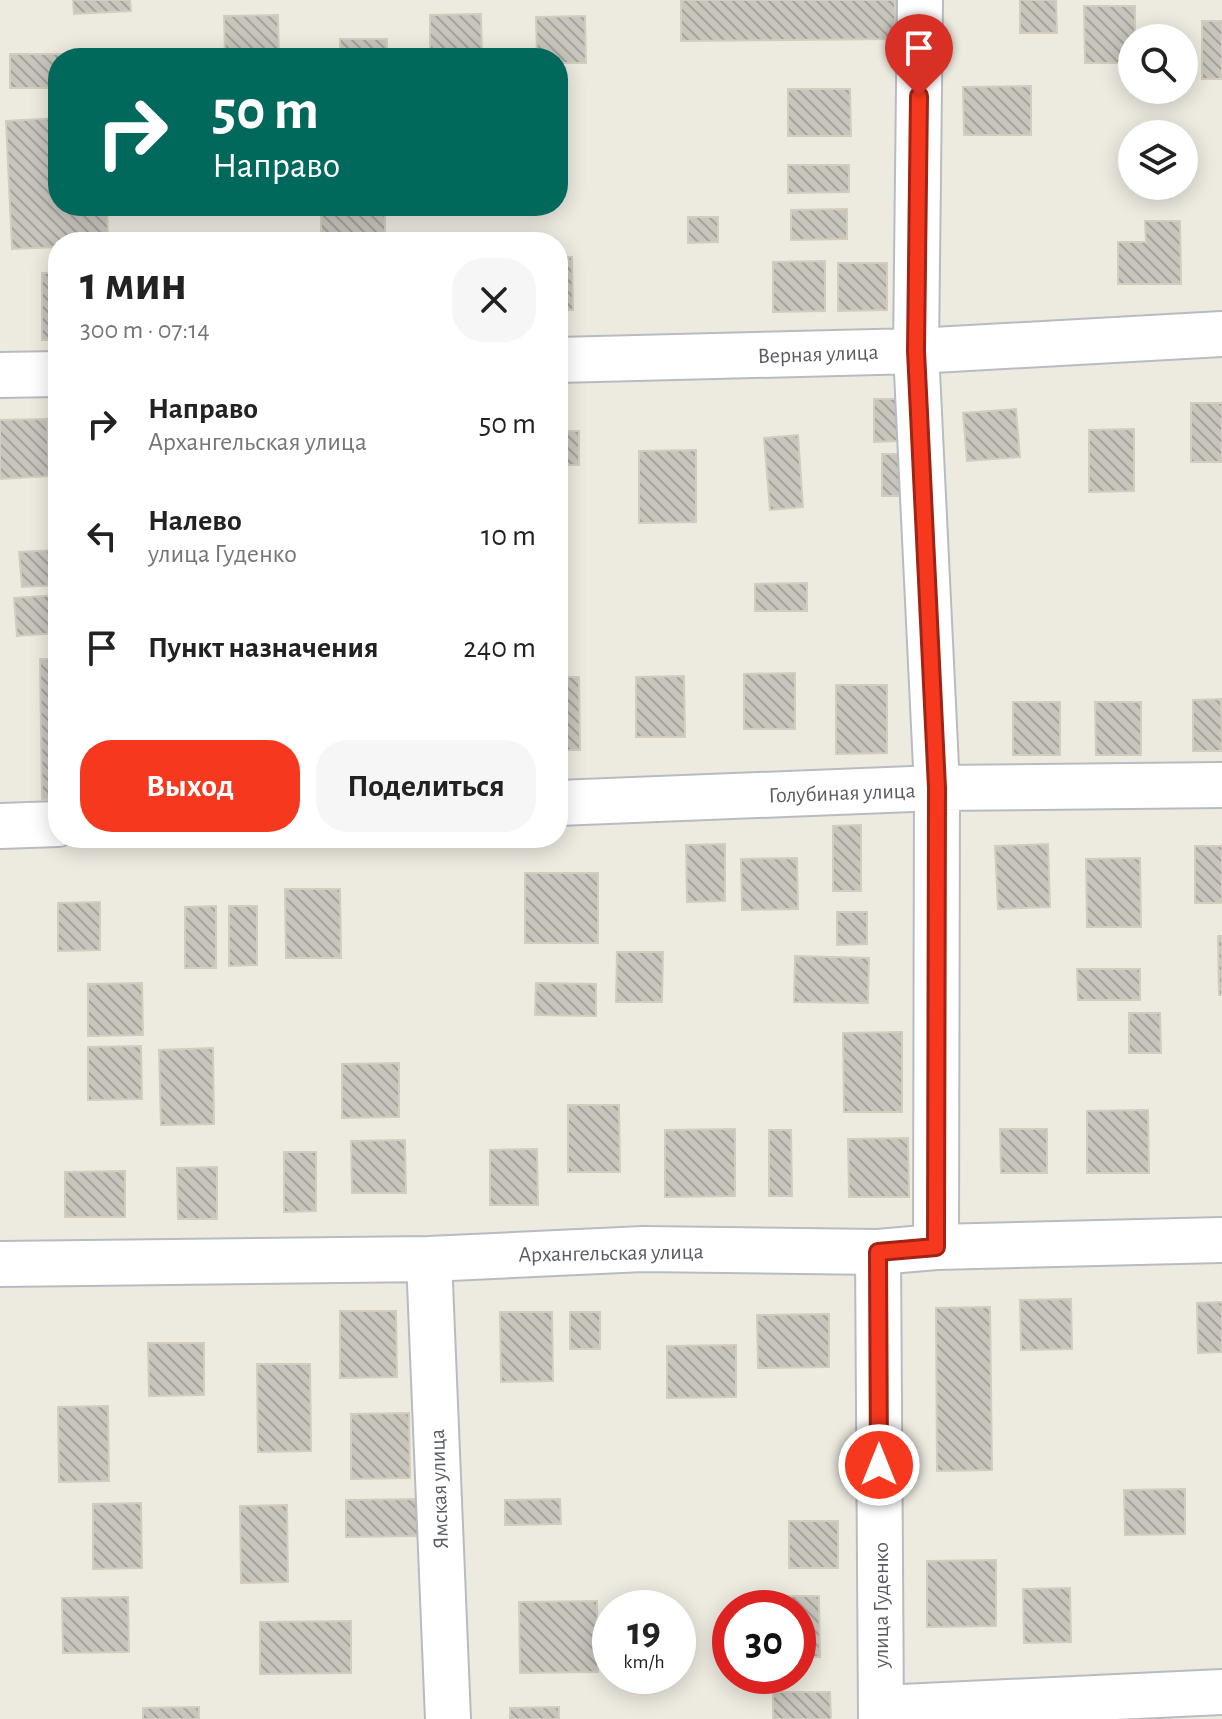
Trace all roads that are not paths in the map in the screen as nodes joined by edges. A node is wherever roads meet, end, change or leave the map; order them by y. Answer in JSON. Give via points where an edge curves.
{"nodes":[{"id":1,"x":920,"y":0,"type":"edge"},
{"id":2,"x":1222,"y":334,"type":"edge"},
{"id":3,"x":916,"y":351,"type":"junction"},
{"id":4,"x":568,"y":360,"type":"edge"},
{"id":5,"x":48,"y":374,"type":"edge"},
{"id":6,"x":0,"y":375,"type":"edge"},
{"id":7,"x":1222,"y":785,"type":"edge"},
{"id":8,"x":937,"y":788,"type":"junction"},
{"id":9,"x":568,"y":803,"type":"edge"},
{"id":10,"x":48,"y":824,"type":"edge"},
{"id":11,"x":0,"y":826,"type":"edge"},
{"id":12,"x":1222,"y":1240,"type":"edge"},
{"id":13,"x":936,"y":1247,"type":"junction"},
{"id":14,"x":878,"y":1252,"type":"junction"},
{"id":15,"x":429,"y":1259,"type":"junction"},
{"id":16,"x":0,"y":1264,"type":"edge"},
{"id":17,"x":1222,"y":1692,"type":"edge"},
{"id":18,"x":881,"y":1713,"type":"edge"},
{"id":19,"x":448,"y":1719,"type":"edge"}],
"edges":[{"from":1,"to":3,"type":"street"},
{"from":2,"to":3,"type":"street","name":"Верная улица"},
{"from":3,"to":4,"type":"street","name":"Верная улица"},
{"from":3,"to":8,"type":"street"},
{"from":5,"to":6,"type":"street"},
{"from":7,"to":8,"type":"street","name":"Голубиная улица"},
{"from":8,"to":9,"type":"street","name":"Голубиная улица"},
{"from":8,"to":13,"type":"street"},
{"from":10,"to":11,"type":"street"},
{"from":12,"to":13,"type":"street","name":"Архангельская улица"},
{"from":13,"to":14,"type":"street","name":"Архангельская улица"},
{"from":14,"to":15,"type":"street","name":"Архангельская улица","via":[[643,1249]]},
{"from":14,"to":18,"type":"street","name":"улица Гуденко"},
{"from":15,"to":16,"type":"street","name":"Архангельская улица"},
{"from":15,"to":19,"type":"street","name":"Ямская улица"},
{"from":17,"to":18,"type":"street"}]}
